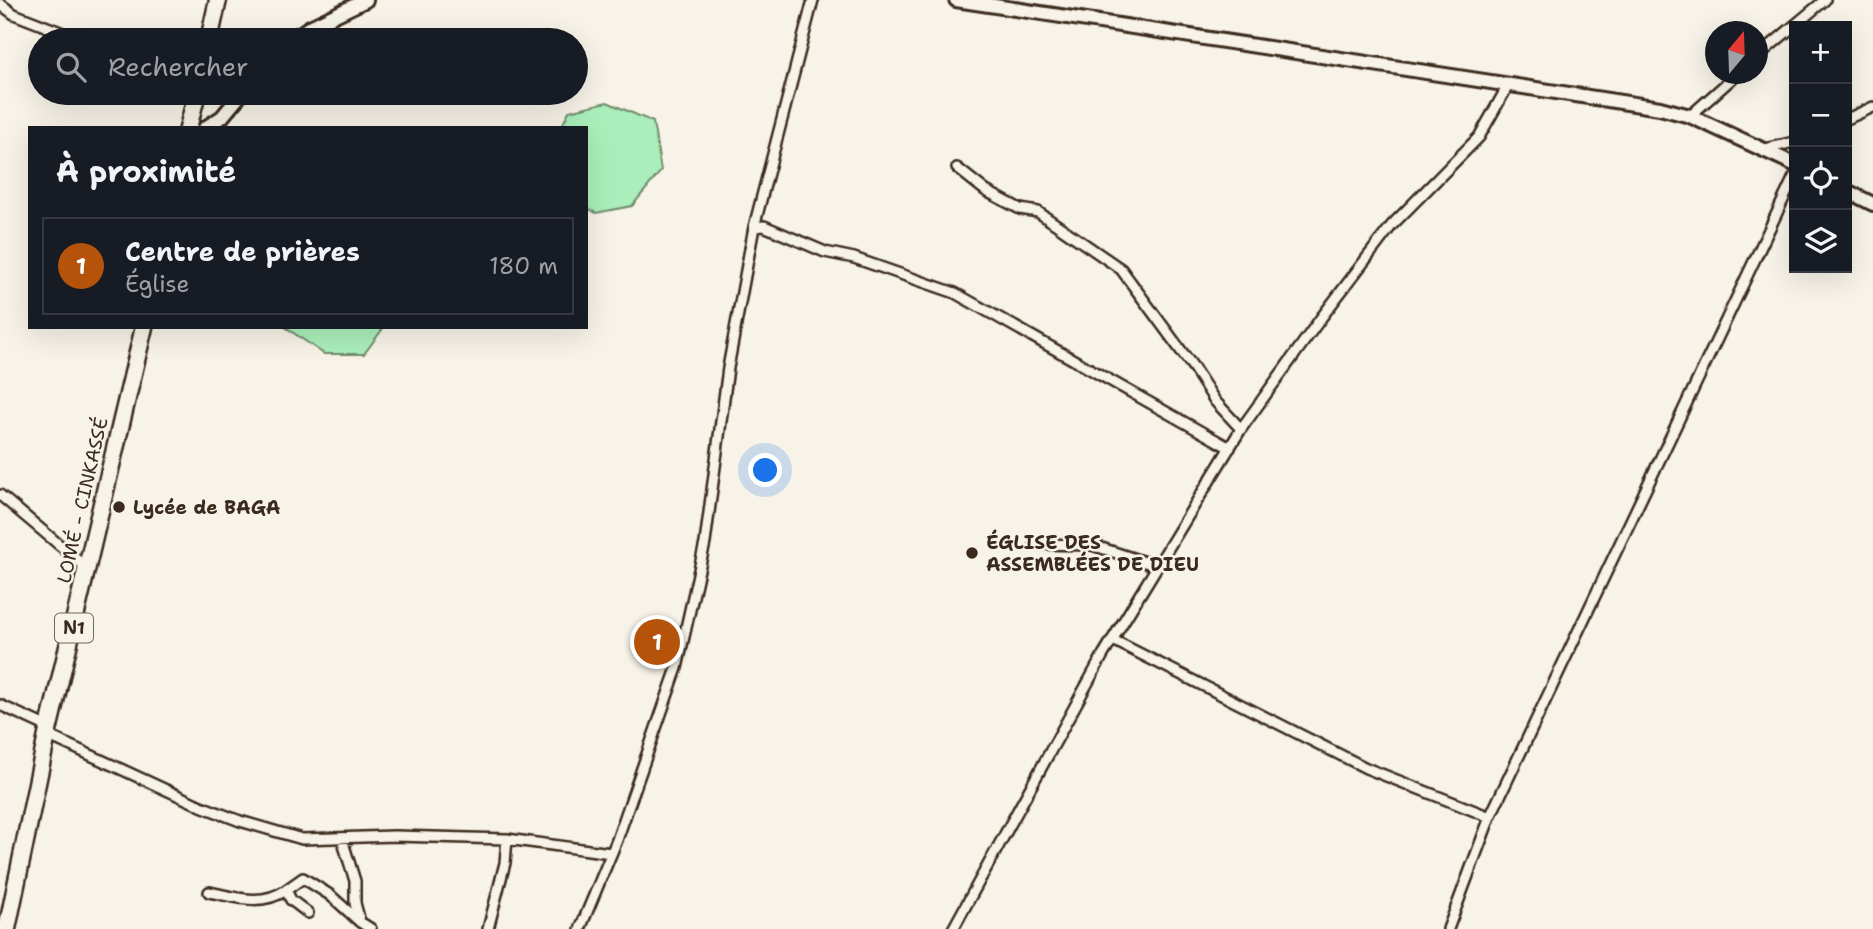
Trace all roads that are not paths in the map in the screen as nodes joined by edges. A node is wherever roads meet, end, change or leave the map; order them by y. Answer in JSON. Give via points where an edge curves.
{"nodes":[{"id":1,"x":218,"y":0,"type":"edge"},
{"id":2,"x":366,"y":0,"type":"edge"},
{"id":3,"x":813,"y":0,"type":"edge"},
{"id":4,"x":956,"y":0,"type":"edge"},
{"id":5,"x":1825,"y":0,"type":"edge"},
{"id":6,"x":0,"y":4,"type":"edge"},
{"id":7,"x":1016,"y":5,"type":"edge"},
{"id":8,"x":50,"y":28,"type":"edge"},
{"id":9,"x":212,"y":28,"type":"edge"},
{"id":10,"x":314,"y":28,"type":"edge"},
{"id":11,"x":1768,"y":48,"type":"edge"},
{"id":12,"x":1509,"y":84,"type":"junction"},
{"id":13,"x":1726,"y":84,"type":"edge"},
{"id":14,"x":194,"y":105,"type":"edge"},
{"id":15,"x":232,"y":105,"type":"edge"},
{"id":16,"x":1873,"y":107,"type":"edge"},
{"id":17,"x":1690,"y":116,"type":"junction"},
{"id":18,"x":1852,"y":117,"type":"edge"},
{"id":19,"x":189,"y":126,"type":"edge"},
{"id":20,"x":208,"y":126,"type":"edge"},
{"id":21,"x":1789,"y":143,"type":"edge"},
{"id":22,"x":1765,"y":149,"type":"junction"},
{"id":23,"x":1789,"y":161,"type":"edge"},
{"id":24,"x":957,"y":168,"type":"dead end"},
{"id":25,"x":1789,"y":188,"type":"edge"},
{"id":26,"x":1852,"y":194,"type":"edge"},
{"id":27,"x":1873,"y":204,"type":"edge"},
{"id":28,"x":754,"y":227,"type":"junction"},
{"id":29,"x":144,"y":329,"type":"edge"},
{"id":30,"x":1241,"y":429,"type":"junction"},
{"id":31,"x":1230,"y":448,"type":"junction"},
{"id":32,"x":0,"y":495,"type":"edge"},
{"id":33,"x":1035,"y":544,"type":"dead end"},
{"id":34,"x":1157,"y":566,"type":"junction"},
{"id":35,"x":88,"y":569,"type":"junction"},
{"id":36,"x":1113,"y":640,"type":"junction"},
{"id":37,"x":0,"y":705,"type":"edge"},
{"id":38,"x":48,"y":731,"type":"junction"},
{"id":39,"x":1490,"y":817,"type":"junction"},
{"id":40,"x":342,"y":839,"type":"junction"},
{"id":41,"x":508,"y":839,"type":"junction"},
{"id":42,"x":611,"y":853,"type":"junction"},
{"id":43,"x":286,"y":890,"type":"junction"},
{"id":44,"x":209,"y":892,"type":"dead end"},
{"id":45,"x":308,"y":913,"type":"dead end"},
{"id":46,"x":360,"y":922,"type":"junction"},
{"id":47,"x":7,"y":929,"type":"edge"},
{"id":48,"x":371,"y":929,"type":"edge"},
{"id":49,"x":488,"y":929,"type":"edge"},
{"id":50,"x":580,"y":929,"type":"edge"},
{"id":51,"x":953,"y":929,"type":"edge"},
{"id":52,"x":1448,"y":929,"type":"edge"}],
"edges":[{"from":1,"to":9,"type":"highway"},
{"from":2,"to":10,"type":"main road"},
{"from":3,"to":28,"type":"street"},
{"from":4,"to":7,"type":"main road"},
{"from":5,"to":11,"type":"street"},
{"from":6,"to":8,"type":"street"},
{"from":7,"to":12,"type":"main road"},
{"from":12,"to":17,"type":"main road"},
{"from":12,"to":30,"type":"street","via":[[1479,137],[1392,225]]},
{"from":13,"to":17,"type":"street"},
{"from":14,"to":19,"type":"highway"},
{"from":15,"to":20,"type":"main road"},
{"from":16,"to":18,"type":"street"},
{"from":17,"to":22,"type":"main road"},
{"from":21,"to":22,"type":"street"},
{"from":22,"to":23,"type":"main road"},
{"from":24,"to":30,"type":"street","via":[[986,191],[1020,209],[1038,212],[1121,269],[1215,401]]},
{"from":25,"to":39,"type":"street"},
{"from":26,"to":27,"type":"main road"},
{"from":28,"to":31,"type":"street","via":[[764,226],[825,252],[955,293]]},
{"from":28,"to":42,"type":"street","via":[[727,369],[705,543],[677,668]]},
{"from":29,"to":35,"type":"highway","name":"LOMÉ - CINKASSÉ","number":"N1"},
{"from":30,"to":31,"type":"street"},
{"from":31,"to":34,"type":"street"},
{"from":32,"to":35,"type":"street"},
{"from":33,"to":34,"type":"street","via":[[1092,545]]},
{"from":34,"to":36,"type":"street"},
{"from":35,"to":38,"type":"highway","name":"LOMÉ - CINKASSÉ","number":"N1"},
{"from":36,"to":39,"type":"street","via":[[1366,768]]},
{"from":36,"to":51,"type":"street"},
{"from":37,"to":38,"type":"street"},
{"from":38,"to":40,"type":"street","via":[[240,821],[302,839]]},
{"from":38,"to":47,"type":"highway","name":"LOMÉ - CINKASSÉ","number":"N1"},
{"from":39,"to":52,"type":"street"},
{"from":40,"to":41,"type":"street"},
{"from":40,"to":46,"type":"street","via":[[355,881]]},
{"from":41,"to":42,"type":"street"},
{"from":41,"to":49,"type":"street"},
{"from":42,"to":50,"type":"street"},
{"from":43,"to":44,"type":"street","via":[[265,900]]},
{"from":43,"to":45,"type":"street"},
{"from":43,"to":46,"type":"street","via":[[303,878]]},
{"from":46,"to":48,"type":"street"}]}
